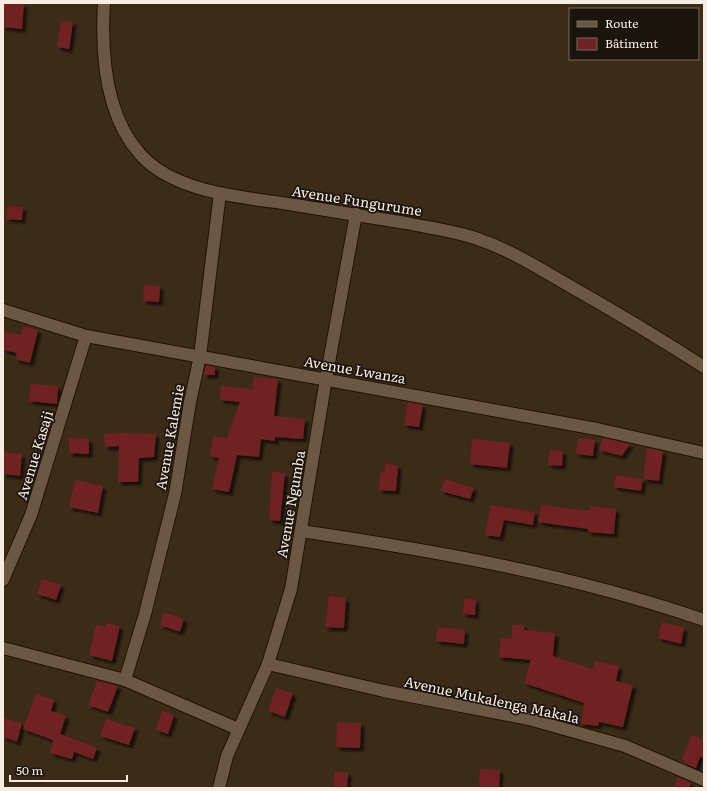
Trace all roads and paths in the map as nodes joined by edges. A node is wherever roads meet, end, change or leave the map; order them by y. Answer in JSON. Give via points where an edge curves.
{"nodes":[{"id":1,"x":104,"y":3,"type":"edge"},
{"id":2,"x":220,"y":193,"type":"junction"},
{"id":3,"x":356,"y":214,"type":"junction"},
{"id":4,"x":3,"y":310,"type":"edge"},
{"id":5,"x":86,"y":336,"type":"junction"},
{"id":6,"x":200,"y":356,"type":"junction"},
{"id":7,"x":704,"y":367,"type":"edge"},
{"id":8,"x":326,"y":379,"type":"junction"},
{"id":9,"x":704,"y":453,"type":"edge"},
{"id":10,"x":301,"y":531,"type":"junction"},
{"id":11,"x":3,"y":580,"type":"edge"},
{"id":12,"x":704,"y":620,"type":"edge"},
{"id":13,"x":3,"y":648,"type":"edge"},
{"id":14,"x":268,"y":664,"type":"junction"},
{"id":15,"x":125,"y":680,"type":"junction"},
{"id":16,"x":238,"y":729,"type":"junction"},
{"id":17,"x":704,"y":780,"type":"edge"},
{"id":18,"x":219,"y":788,"type":"edge"}],
"edges":[{"from":1,"to":2,"type":"street","name":"Avenue Fungurume","via":[[103,25],[108,87],[126,134],[140,154],[157,168],[178,180]]},
{"from":2,"to":3,"type":"street","name":"Avenue Fungurume"},
{"from":2,"to":6,"type":"street","name":"Avenue Kalemie"},
{"from":3,"to":7,"type":"street","name":"Avenue Fungurume","via":[[447,230],[478,239],[517,256],[658,337]]},
{"from":3,"to":8,"type":"street","name":"Avenue Ngumba"},
{"from":4,"to":5,"type":"street","name":"Avenue Lwanza"},
{"from":5,"to":6,"type":"street","name":"Avenue Lwanza"},
{"from":5,"to":11,"type":"street","name":"Avenue Kasaji","via":[[31,515]]},
{"from":6,"to":8,"type":"street","name":"Avenue Lwanza"},
{"from":6,"to":15,"type":"street","name":"Avenue Kalemie","via":[[169,521]]},
{"from":8,"to":9,"type":"street","name":"Avenue Lwanza","via":[[597,429]]},
{"from":8,"to":10,"type":"street","name":"Avenue Ngumba"},
{"from":10,"to":12,"type":"street","via":[[397,545],[540,574],[585,584]]},
{"from":10,"to":14,"type":"street","name":"Avenue Ngumba","via":[[291,589]]},
{"from":13,"to":15,"type":"street"},
{"from":14,"to":16,"type":"street","name":"Avenue Ngumba"},
{"from":14,"to":17,"type":"street","name":"Avenue Mukalenga Makala","via":[[384,691],[536,721],[625,746]]},
{"from":15,"to":16,"type":"street"},
{"from":16,"to":18,"type":"street","name":"Avenue Ngumba","via":[[226,756]]}]}
